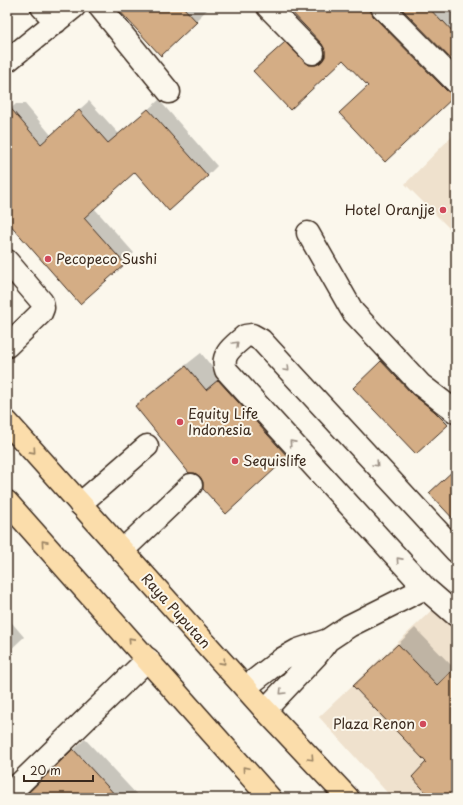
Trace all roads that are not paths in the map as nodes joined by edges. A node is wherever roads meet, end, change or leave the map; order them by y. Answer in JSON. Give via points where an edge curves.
{"nodes":[{"id":1,"x":74,"y":7,"type":"edge"},
{"id":2,"x":100,"y":7,"type":"edge"},
{"id":3,"x":268,"y":7,"type":"edge"},
{"id":4,"x":382,"y":7,"type":"edge"},
{"id":5,"x":49,"y":14,"type":"edge"},
{"id":6,"x":313,"y":53,"type":"dead end"},
{"id":7,"x":7,"y":61,"type":"edge"},
{"id":8,"x":456,"y":82,"type":"edge"},
{"id":9,"x":169,"y":92,"type":"dead end"},
{"id":10,"x":308,"y":233,"type":"dead end"},
{"id":11,"x":7,"y":261,"type":"edge"},
{"id":12,"x":7,"y":346,"type":"edge"},
{"id":13,"x":456,"y":412,"type":"edge"},
{"id":14,"x":7,"y":422,"type":"edge"},
{"id":15,"x":147,"y":446,"type":"dead end"},
{"id":16,"x":191,"y":485,"type":"dead end"},
{"id":17,"x":7,"y":502,"type":"edge"},
{"id":18,"x":80,"y":504,"type":"junction"},
{"id":19,"x":122,"y":551,"type":"junction"},
{"id":20,"x":456,"y":551,"type":"edge"},
{"id":21,"x":425,"y":588,"type":"junction"},
{"id":22,"x":456,"y":615,"type":"edge"},
{"id":23,"x":328,"y":640,"type":"junction"},
{"id":24,"x":148,"y":659,"type":"junction"},
{"id":25,"x":246,"y":687,"type":"junction"},
{"id":26,"x":265,"y":710,"type":"junction"},
{"id":27,"x":7,"y":796,"type":"edge"},
{"id":28,"x":270,"y":798,"type":"edge"},
{"id":29,"x":348,"y":798,"type":"edge"}],
"edges":[{"from":1,"to":5,"type":"street"},
{"from":2,"to":9,"type":"street"},
{"from":3,"to":6,"type":"street"},
{"from":4,"to":8,"type":"street"},
{"from":5,"to":7,"type":"street"},
{"from":10,"to":13,"type":"street","via":[[353,312],[421,385]]},
{"from":11,"to":12,"type":"street","via":[[42,302],[43,308]]},
{"from":14,"to":18,"type":"main road","name":"Raya Puputan","one_way":true},
{"from":15,"to":18,"type":"street"},
{"from":16,"to":19,"type":"street"},
{"from":24,"to":17,"type":"main road","one_way":true},
{"from":18,"to":19,"type":"main road","name":"Raya Puputan"},
{"from":19,"to":25,"type":"main road","name":"Raya Puputan","one_way":true},
{"from":21,"to":20,"type":"street","one_way":true,"via":[[226,370],[224,356],[245,336],[252,335],[261,340]]},
{"from":21,"to":22,"type":"street"},
{"from":21,"to":23,"type":"street","via":[[349,626]]},
{"from":23,"to":25,"type":"street","via":[[307,646],[282,659]]},
{"from":23,"to":26,"type":"street","one_way":true},
{"from":24,"to":27,"type":"street"},
{"from":28,"to":24,"type":"main road","one_way":true},
{"from":25,"to":26,"type":"main road","name":"Raya Puputan"},
{"from":26,"to":29,"type":"main road","name":"Raya Puputan","one_way":true}]}
